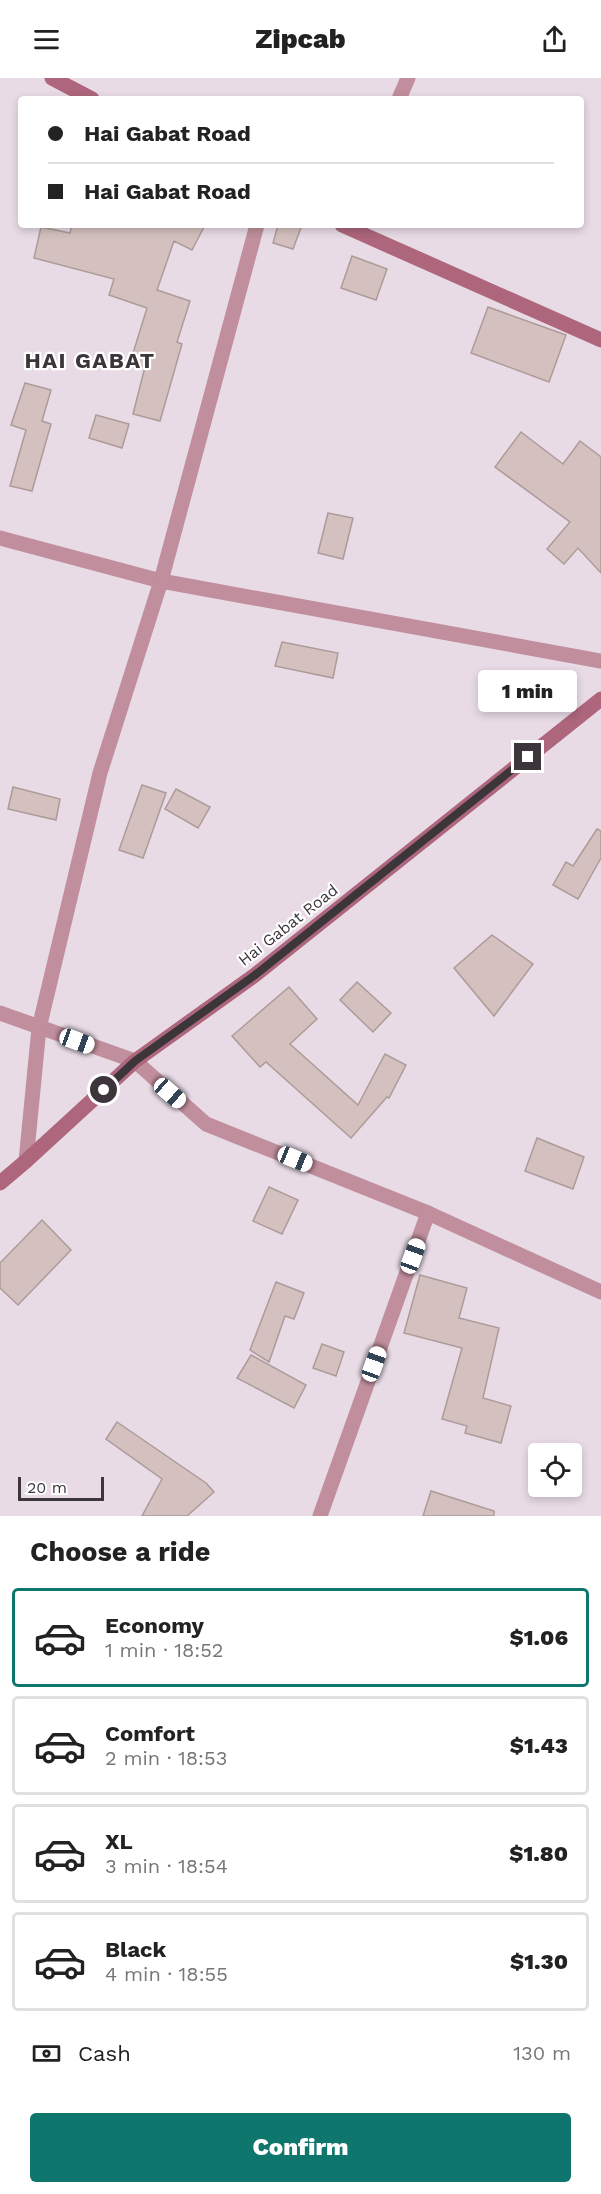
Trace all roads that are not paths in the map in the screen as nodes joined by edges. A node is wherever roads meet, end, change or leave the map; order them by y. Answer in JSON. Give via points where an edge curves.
{"nodes":[{"id":1,"x":52,"y":78,"type":"edge"},
{"id":2,"x":408,"y":78,"type":"edge"},
{"id":3,"x":86,"y":96,"type":"edge"},
{"id":4,"x":400,"y":96,"type":"edge"},
{"id":5,"x":256,"y":228,"type":"edge"},
{"id":6,"x":349,"y":228,"type":"edge"},
{"id":7,"x":601,"y":340,"type":"edge"},
{"id":8,"x":0,"y":538,"type":"edge"},
{"id":9,"x":160,"y":581,"type":"junction"},
{"id":10,"x":601,"y":661,"type":"edge"},
{"id":11,"x":601,"y":699,"type":"edge"},
{"id":12,"x":0,"y":1013,"type":"edge"},
{"id":13,"x":39,"y":1028,"type":"junction"},
{"id":14,"x":135,"y":1061,"type":"junction"},
{"id":15,"x":27,"y":1161,"type":"junction"},
{"id":16,"x":0,"y":1183,"type":"edge"},
{"id":17,"x":429,"y":1213,"type":"junction"},
{"id":18,"x":601,"y":1292,"type":"edge"},
{"id":19,"x":320,"y":1516,"type":"edge"}],
"edges":[{"from":1,"to":3,"type":"street"},
{"from":2,"to":4,"type":"street"},
{"from":5,"to":9,"type":"street"},
{"from":6,"to":7,"type":"street"},
{"from":8,"to":9,"type":"street"},
{"from":9,"to":10,"type":"street"},
{"from":9,"to":13,"type":"street","via":[[100,773]]},
{"from":11,"to":14,"type":"street","name":"Hai Gabat Road","via":[[255,975]]},
{"from":12,"to":13,"type":"street"},
{"from":13,"to":14,"type":"street"},
{"from":13,"to":15,"type":"street"},
{"from":14,"to":15,"type":"street","name":"Hai Gabat Road"},
{"from":14,"to":17,"type":"street","via":[[206,1124]]},
{"from":15,"to":16,"type":"street","name":"Hai Gabat Road"},
{"from":17,"to":18,"type":"street"},
{"from":17,"to":19,"type":"street"}]}
